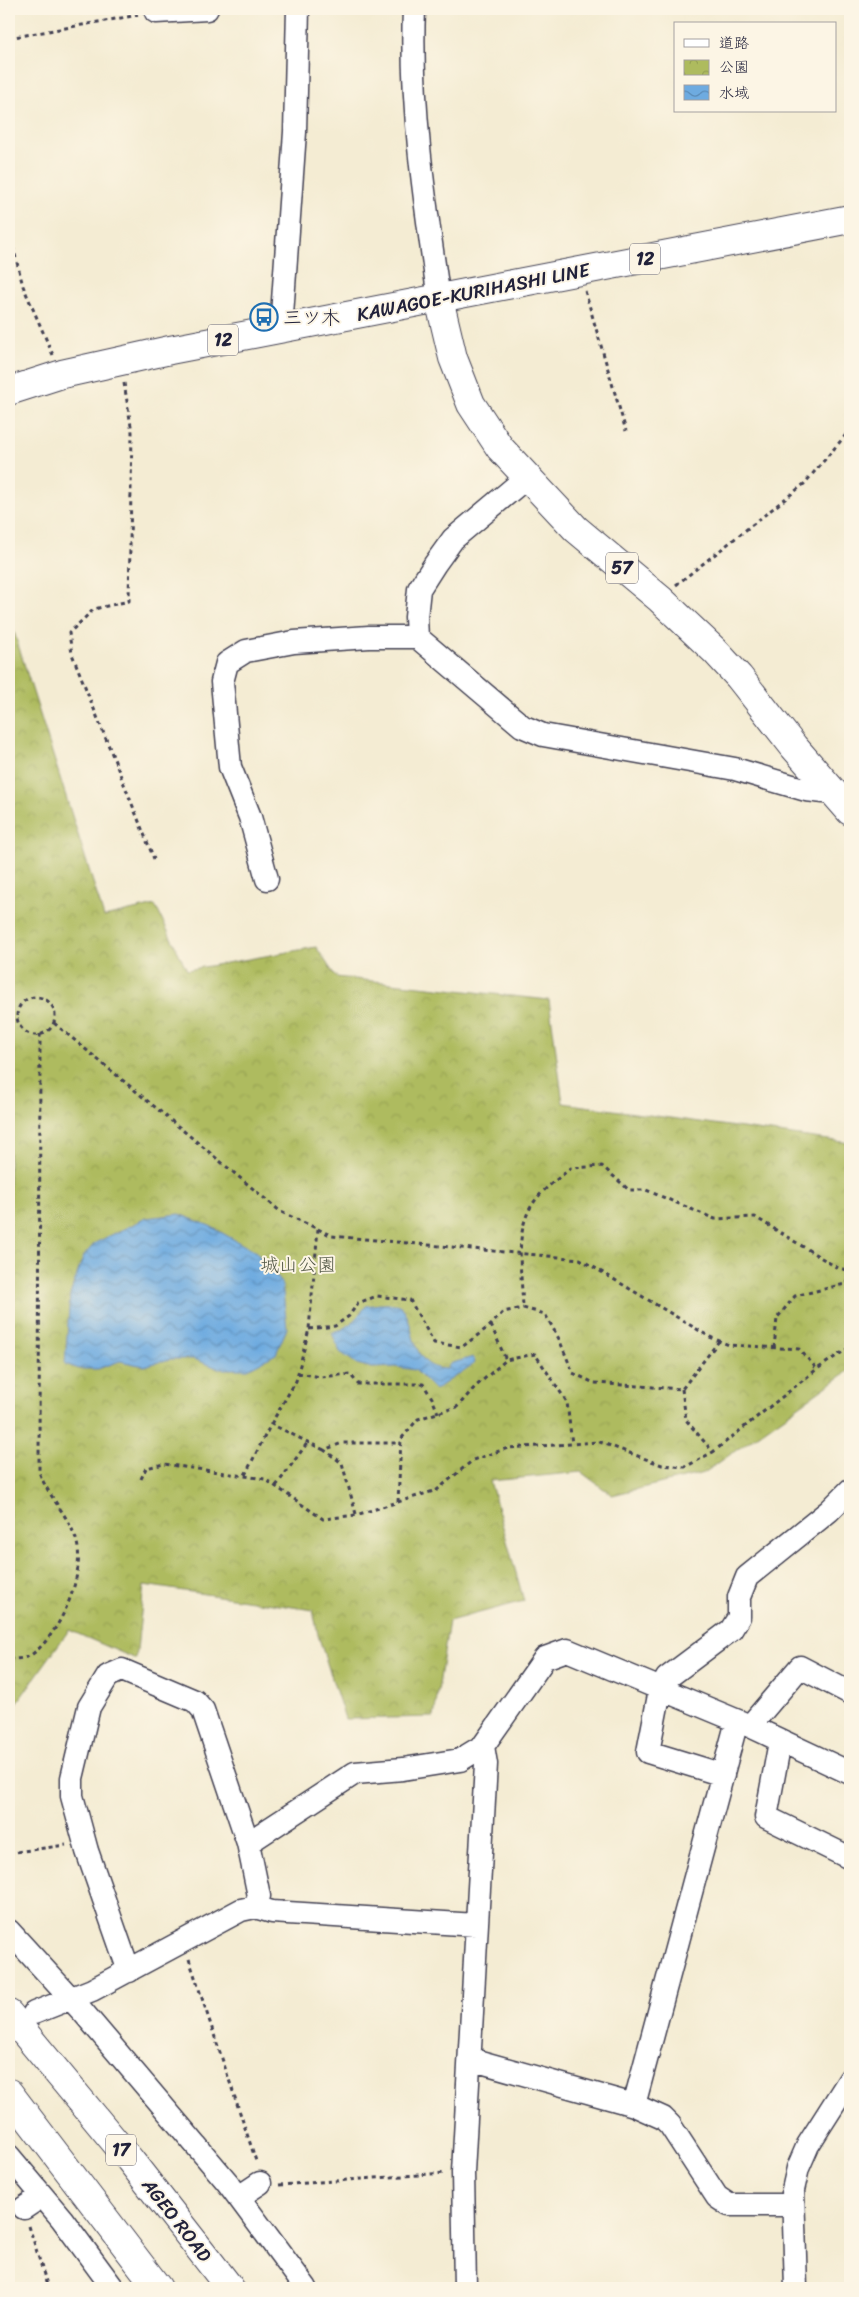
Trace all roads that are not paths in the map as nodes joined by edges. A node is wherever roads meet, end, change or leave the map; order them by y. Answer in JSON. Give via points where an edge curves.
{"nodes":[{"id":1,"x":207,"y":9,"type":"edge"},
{"id":2,"x":298,"y":9,"type":"edge"},
{"id":3,"x":414,"y":9,"type":"edge"},
{"id":4,"x":156,"y":12,"type":"road end"},
{"id":5,"x":850,"y":219,"type":"edge"},
{"id":6,"x":439,"y":299,"type":"junction"},
{"id":7,"x":282,"y":329,"type":"junction"},
{"id":8,"x":9,"y":390,"type":"edge"},
{"id":9,"x":527,"y":477,"type":"junction"},
{"id":10,"x":417,"y":636,"type":"junction"},
{"id":11,"x":842,"y":802,"type":"edge"},
{"id":12,"x":267,"y":879,"type":"dead end"},
{"id":13,"x":850,"y":1490,"type":"edge"},
{"id":14,"x":660,"y":1690,"type":"junction"},
{"id":15,"x":850,"y":1693,"type":"edge"},
{"id":16,"x":744,"y":1723,"type":"junction"},
{"id":17,"x":784,"y":1741,"type":"junction"},
{"id":18,"x":483,"y":1746,"type":"junction"},
{"id":19,"x":850,"y":1773,"type":"edge"},
{"id":20,"x":723,"y":1775,"type":"junction"},
{"id":21,"x":248,"y":1843,"type":"junction"},
{"id":22,"x":850,"y":1858,"type":"edge"},
{"id":23,"x":256,"y":1907,"type":"junction"},
{"id":24,"x":476,"y":1925,"type":"junction"},
{"id":25,"x":9,"y":1931,"type":"edge"},
{"id":26,"x":129,"y":1971,"type":"junction"},
{"id":27,"x":70,"y":1998,"type":"junction"},
{"id":28,"x":21,"y":2013,"type":"edge"},
{"id":29,"x":470,"y":2059,"type":"junction"},
{"id":30,"x":850,"y":2079,"type":"edge"},
{"id":31,"x":9,"y":2094,"type":"edge"},
{"id":32,"x":634,"y":2105,"type":"junction"},
{"id":33,"x":9,"y":2156,"type":"edge"},
{"id":34,"x":260,"y":2183,"type":"road end"},
{"id":35,"x":239,"y":2197,"type":"junction"},
{"id":36,"x":793,"y":2205,"type":"junction"},
{"id":37,"x":113,"y":2288,"type":"edge"},
{"id":38,"x":158,"y":2288,"type":"edge"},
{"id":39,"x":230,"y":2288,"type":"edge"},
{"id":40,"x":306,"y":2288,"type":"edge"},
{"id":41,"x":465,"y":2288,"type":"edge"},
{"id":42,"x":796,"y":2288,"type":"edge"}],
"edges":[{"from":1,"to":4,"type":"street"},
{"from":2,"to":7,"type":"street","via":[[295,132]]},
{"from":3,"to":6,"type":"street","via":[[418,137]]},
{"from":5,"to":6,"type":"main road","name":"KAWAGOE-KURIHASHI LINE","number":"12"},
{"from":6,"to":7,"type":"main road","name":"KAWAGOE-KURIHASHI LINE","number":"12"},
{"from":6,"to":9,"type":"main road","number":"57","via":[[453,358],[471,404],[500,448]]},
{"from":7,"to":8,"type":"main road","name":"KAWAGOE-KURIHASHI LINE","number":"12","via":[[120,360]]},
{"from":9,"to":10,"type":"street","via":[[453,539],[434,564],[419,590]]},
{"from":9,"to":11,"type":"main road","number":"57","via":[[576,529],[660,599],[739,677]]},
{"from":10,"to":11,"type":"street","via":[[522,726],[543,735],[735,769]]},
{"from":10,"to":12,"type":"street","via":[[294,642],[246,651],[228,663],[222,682],[230,767],[250,817]]},
{"from":13,"to":14,"type":"street","via":[[829,1512],[747,1577],[740,1597],[739,1617],[731,1630],[667,1678]]},
{"from":14,"to":16,"type":"street"},
{"from":14,"to":18,"type":"street","via":[[567,1650],[545,1658]]},
{"from":14,"to":20,"type":"street","via":[[648,1752]]},
{"from":15,"to":16,"type":"street","via":[[800,1667]]},
{"from":16,"to":17,"type":"street"},
{"from":16,"to":20,"type":"street"},
{"from":17,"to":19,"type":"street"},
{"from":17,"to":22,"type":"street","via":[[779,1747],[766,1817]]},
{"from":18,"to":21,"type":"street","via":[[460,1760],[355,1773]]},
{"from":18,"to":24,"type":"street","via":[[486,1764]]},
{"from":20,"to":32,"type":"street"},
{"from":21,"to":23,"type":"street","via":[[260,1896]]},
{"from":21,"to":26,"type":"street","via":[[203,1710],[195,1701],[122,1670],[108,1676],[89,1707],[81,1733],[72,1778],[72,1796],[84,1843]]},
{"from":23,"to":24,"type":"street","via":[[272,1912]]},
{"from":23,"to":26,"type":"street","via":[[241,1910]]},
{"from":24,"to":29,"type":"street"},
{"from":25,"to":27,"type":"street"},
{"from":26,"to":27,"type":"street"},
{"from":27,"to":28,"type":"street"},
{"from":27,"to":35,"type":"street"},
{"from":28,"to":39,"type":"main road","name":"AGEO ROAD","number":"17"},
{"from":29,"to":32,"type":"street"},
{"from":29,"to":41,"type":"street","via":[[463,2172]]},
{"from":30,"to":36,"type":"street","via":[[808,2145],[798,2168]]},
{"from":31,"to":38,"type":"main road"},
{"from":32,"to":36,"type":"street","via":[[663,2118],[723,2203]]},
{"from":33,"to":37,"type":"street","via":[[33,2202]]},
{"from":34,"to":35,"type":"street"},
{"from":35,"to":40,"type":"street"},
{"from":36,"to":42,"type":"street"}]}
